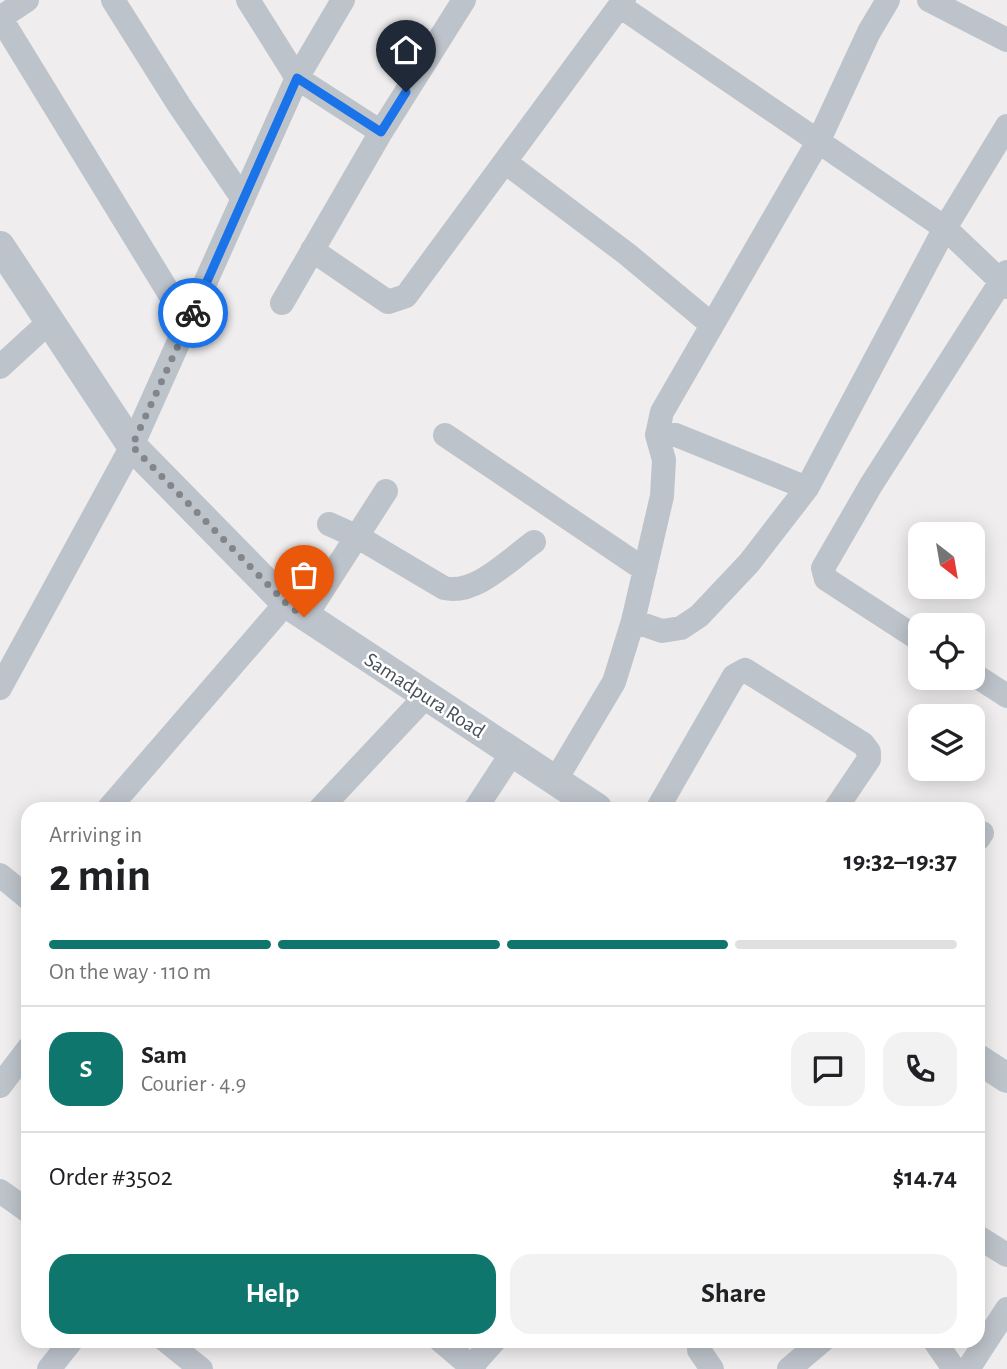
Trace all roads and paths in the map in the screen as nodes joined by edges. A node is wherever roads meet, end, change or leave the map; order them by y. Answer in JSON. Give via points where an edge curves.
{"nodes":[{"id":1,"x":27,"y":0,"type":"edge"},
{"id":2,"x":113,"y":0,"type":"edge"},
{"id":3,"x":248,"y":0,"type":"edge"},
{"id":4,"x":342,"y":0,"type":"edge"},
{"id":5,"x":888,"y":0,"type":"edge"},
{"id":6,"x":929,"y":0,"type":"edge"},
{"id":7,"x":622,"y":3,"type":"edge"},
{"id":8,"x":453,"y":4,"type":"edge"},
{"id":9,"x":0,"y":17,"type":"edge"},
{"id":10,"x":1007,"y":40,"type":"edge"},
{"id":11,"x":297,"y":78,"type":"junction"},
{"id":12,"x":1007,"y":126,"type":"edge"},
{"id":13,"x":381,"y":132,"type":"junction"},
{"id":14,"x":819,"y":140,"type":"junction"},
{"id":15,"x":505,"y":162,"type":"junction"},
{"id":16,"x":243,"y":199,"type":"junction"},
{"id":17,"x":945,"y":228,"type":"junction"},
{"id":18,"x":0,"y":246,"type":"edge"},
{"id":19,"x":312,"y":250,"type":"junction"},
{"id":20,"x":1005,"y":280,"type":"edge"},
{"id":21,"x":282,"y":303,"type":"dead end"},
{"id":22,"x":48,"y":323,"type":"junction"},
{"id":23,"x":188,"y":324,"type":"junction"},
{"id":24,"x":711,"y":324,"type":"junction"},
{"id":25,"x":0,"y":367,"type":"edge"},
{"id":26,"x":446,"y":435,"type":"dead end"},
{"id":27,"x":657,"y":435,"type":"junction"},
{"id":28,"x":132,"y":446,"type":"junction"},
{"id":29,"x":807,"y":488,"type":"junction"},
{"id":30,"x":386,"y":491,"type":"dead end"},
{"id":31,"x":329,"y":524,"type":"dead end"},
{"id":32,"x":358,"y":537,"type":"junction"},
{"id":33,"x":534,"y":541,"type":"dead end"},
{"id":34,"x":645,"y":570,"type":"junction"},
{"id":35,"x":295,"y":610,"type":"junction"},
{"id":36,"x":633,"y":621,"type":"junction"},
{"id":37,"x":908,"y":632,"type":"edge"},
{"id":38,"x":985,"y":682,"type":"edge"},
{"id":39,"x":0,"y":688,"type":"edge"},
{"id":40,"x":428,"y":694,"type":"junction"},
{"id":41,"x":1007,"y":696,"type":"edge"},
{"id":42,"x":512,"y":753,"type":"junction"},
{"id":43,"x":555,"y":780,"type":"junction"},
{"id":44,"x":115,"y":802,"type":"edge"},
{"id":45,"x":327,"y":802,"type":"edge"},
{"id":46,"x":480,"y":802,"type":"edge"},
{"id":47,"x":588,"y":802,"type":"edge"},
{"id":48,"x":661,"y":802,"type":"edge"},
{"id":49,"x":840,"y":802,"type":"edge"},
{"id":50,"x":0,"y":875,"type":"edge"},
{"id":51,"x":21,"y":892,"type":"edge"},
{"id":52,"x":21,"y":1058,"type":"edge"},
{"id":53,"x":985,"y":1064,"type":"edge"},
{"id":54,"x":1007,"y":1078,"type":"edge"},
{"id":55,"x":0,"y":1086,"type":"edge"},
{"id":56,"x":0,"y":1191,"type":"edge"},
{"id":57,"x":21,"y":1206,"type":"edge"},
{"id":58,"x":985,"y":1241,"type":"edge"},
{"id":59,"x":1007,"y":1255,"type":"edge"},
{"id":60,"x":1007,"y":1309,"type":"edge"},
{"id":61,"x":985,"y":1343,"type":"edge"},
{"id":62,"x":66,"y":1348,"type":"edge"},
{"id":63,"x":175,"y":1348,"type":"edge"},
{"id":64,"x":449,"y":1348,"type":"edge"},
{"id":65,"x":488,"y":1348,"type":"edge"},
{"id":66,"x":699,"y":1348,"type":"edge"},
{"id":67,"x":814,"y":1348,"type":"edge"},
{"id":68,"x":940,"y":1348,"type":"edge"},
{"id":69,"x":982,"y":1348,"type":"edge"},
{"id":70,"x":471,"y":1368,"type":"edge"},
{"id":71,"x":49,"y":1369,"type":"edge"},
{"id":72,"x":201,"y":1369,"type":"edge"},
{"id":73,"x":712,"y":1369,"type":"edge"},
{"id":74,"x":789,"y":1369,"type":"edge"},
{"id":75,"x":954,"y":1369,"type":"edge"},
{"id":76,"x":968,"y":1369,"type":"edge"}],
"edges":[{"from":1,"to":9,"type":"street"},
{"from":2,"to":16,"type":"street"},
{"from":3,"to":11,"type":"street"},
{"from":4,"to":11,"type":"street"},
{"from":5,"to":14,"type":"street"},
{"from":6,"to":10,"type":"street"},
{"from":7,"to":14,"type":"street"},
{"from":7,"to":15,"type":"street"},
{"from":8,"to":13,"type":"street"},
{"from":9,"to":23,"type":"street"},
{"from":11,"to":13,"type":"street"},
{"from":11,"to":16,"type":"street"},
{"from":12,"to":17,"type":"street"},
{"from":13,"to":19,"type":"street"},
{"from":14,"to":17,"type":"street"},
{"from":14,"to":24,"type":"street"},
{"from":15,"to":19,"type":"street","via":[[397,302],[388,302]]},
{"from":15,"to":24,"type":"street"},
{"from":16,"to":23,"type":"street"},
{"from":17,"to":20,"type":"street"},
{"from":17,"to":29,"type":"street"},
{"from":18,"to":22,"type":"street","name":"Samadpura Road"},
{"from":19,"to":21,"type":"street"},
{"from":20,"to":37,"type":"street","via":[[822,568],[826,579]]},
{"from":22,"to":25,"type":"street"},
{"from":22,"to":28,"type":"street","name":"Samadpura Road"},
{"from":23,"to":28,"type":"street"},
{"from":24,"to":27,"type":"street","via":[[662,412]]},
{"from":26,"to":34,"type":"street"},
{"from":27,"to":29,"type":"street","via":[[676,435]]},
{"from":27,"to":34,"type":"street","via":[[664,460],[662,496]]},
{"from":28,"to":35,"type":"street","name":"Samadpura Road"},
{"from":28,"to":39,"type":"street"},
{"from":29,"to":36,"type":"street","via":[[699,616],[681,628],[662,631]]},
{"from":30,"to":32,"type":"street"},
{"from":31,"to":32,"type":"street"},
{"from":32,"to":33,"type":"street","via":[[455,591],[471,586]]},
{"from":32,"to":35,"type":"street"},
{"from":34,"to":36,"type":"street"},
{"from":35,"to":40,"type":"street","name":"Samadpura Road"},
{"from":35,"to":44,"type":"street"},
{"from":36,"to":43,"type":"street","via":[[614,682]]},
{"from":38,"to":41,"type":"street"},
{"from":40,"to":42,"type":"street","name":"Samadpura Road"},
{"from":40,"to":45,"type":"street"},
{"from":42,"to":43,"type":"street","name":"Samadpura Road"},
{"from":42,"to":46,"type":"street"},
{"from":43,"to":47,"type":"street","name":"Samadpura Road"},
{"from":48,"to":49,"type":"street","via":[[734,676],[745,670],[869,752],[869,759]]},
{"from":50,"to":51,"type":"street"},
{"from":52,"to":55,"type":"street"},
{"from":53,"to":54,"type":"street"},
{"from":56,"to":57,"type":"street"},
{"from":58,"to":59,"type":"street"},
{"from":60,"to":61,"type":"street"},
{"from":62,"to":71,"type":"street"},
{"from":63,"to":72,"type":"street"},
{"from":64,"to":70,"type":"street"},
{"from":65,"to":70,"type":"street"},
{"from":66,"to":73,"type":"street"},
{"from":67,"to":74,"type":"street"},
{"from":68,"to":75,"type":"street"},
{"from":69,"to":76,"type":"street"}]}
